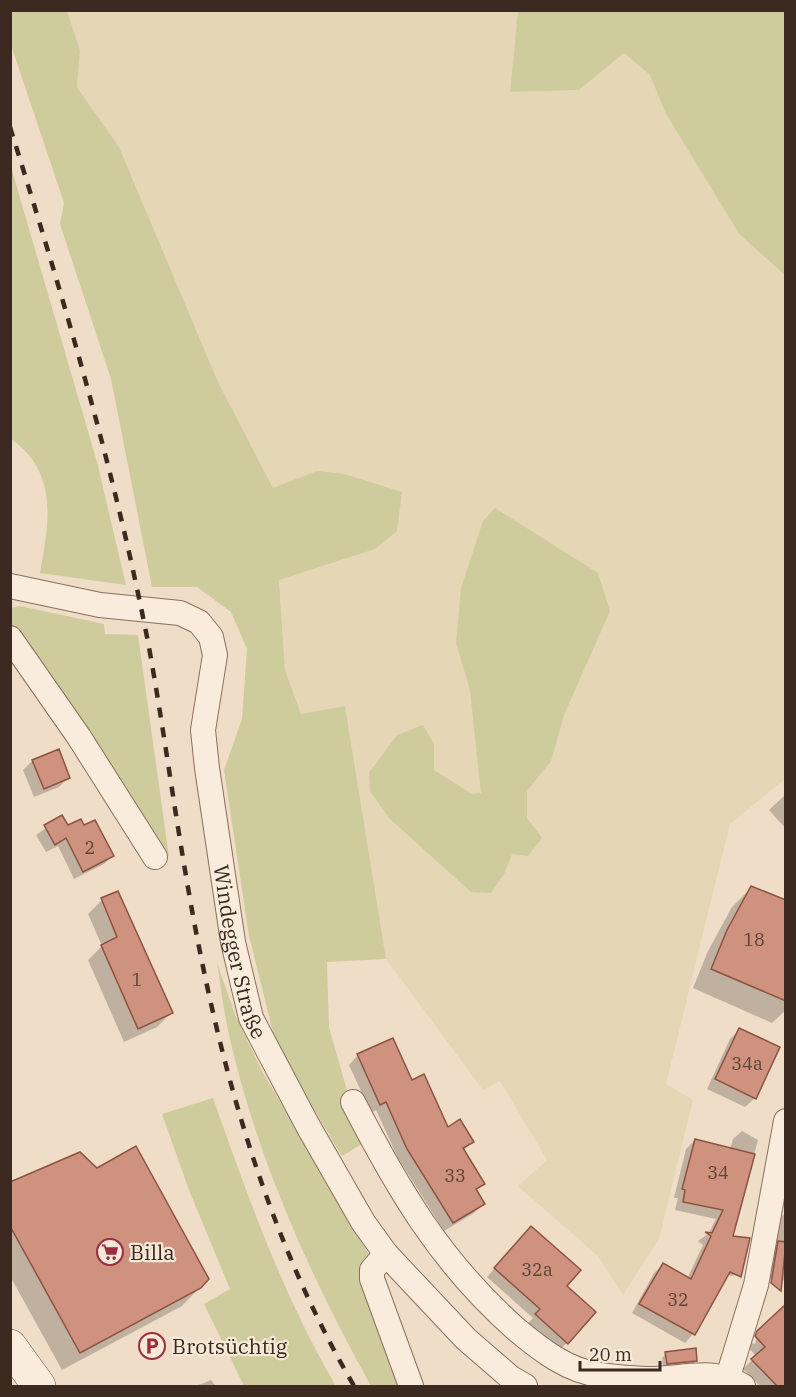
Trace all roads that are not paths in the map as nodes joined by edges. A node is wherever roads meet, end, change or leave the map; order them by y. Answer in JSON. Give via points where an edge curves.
{"nodes":[{"id":1,"x":10,"y":586,"type":"edge"},
{"id":2,"x":10,"y":638,"type":"edge"},
{"id":3,"x":155,"y":857,"type":"dead end"},
{"id":4,"x":353,"y":1102,"type":"dead end"},
{"id":5,"x":786,"y":1121,"type":"edge"},
{"id":6,"x":386,"y":1254,"type":"junction"},
{"id":7,"x":10,"y":1346,"type":"edge"},
{"id":8,"x":735,"y":1382,"type":"edge"},
{"id":9,"x":39,"y":1386,"type":"edge"},
{"id":10,"x":411,"y":1386,"type":"edge"},
{"id":11,"x":525,"y":1386,"type":"edge"}],
"edges":[{"from":1,"to":6,"type":"street","name":"Windegger Straße","via":[[100,605],[180,613],[199,622],[211,638],[215,655],[203,730],[233,942],[251,1018],[319,1146]]},
{"from":2,"to":3,"type":"street"},
{"from":4,"to":8,"type":"street","via":[[410,1203],[462,1276],[492,1307],[556,1360],[587,1374]]},
{"from":5,"to":8,"type":"street"},
{"from":6,"to":10,"type":"street","via":[[372,1270],[372,1279]]},
{"from":6,"to":11,"type":"street","name":"Windegger Straße","via":[[466,1339]]},
{"from":7,"to":9,"type":"street"}]}
